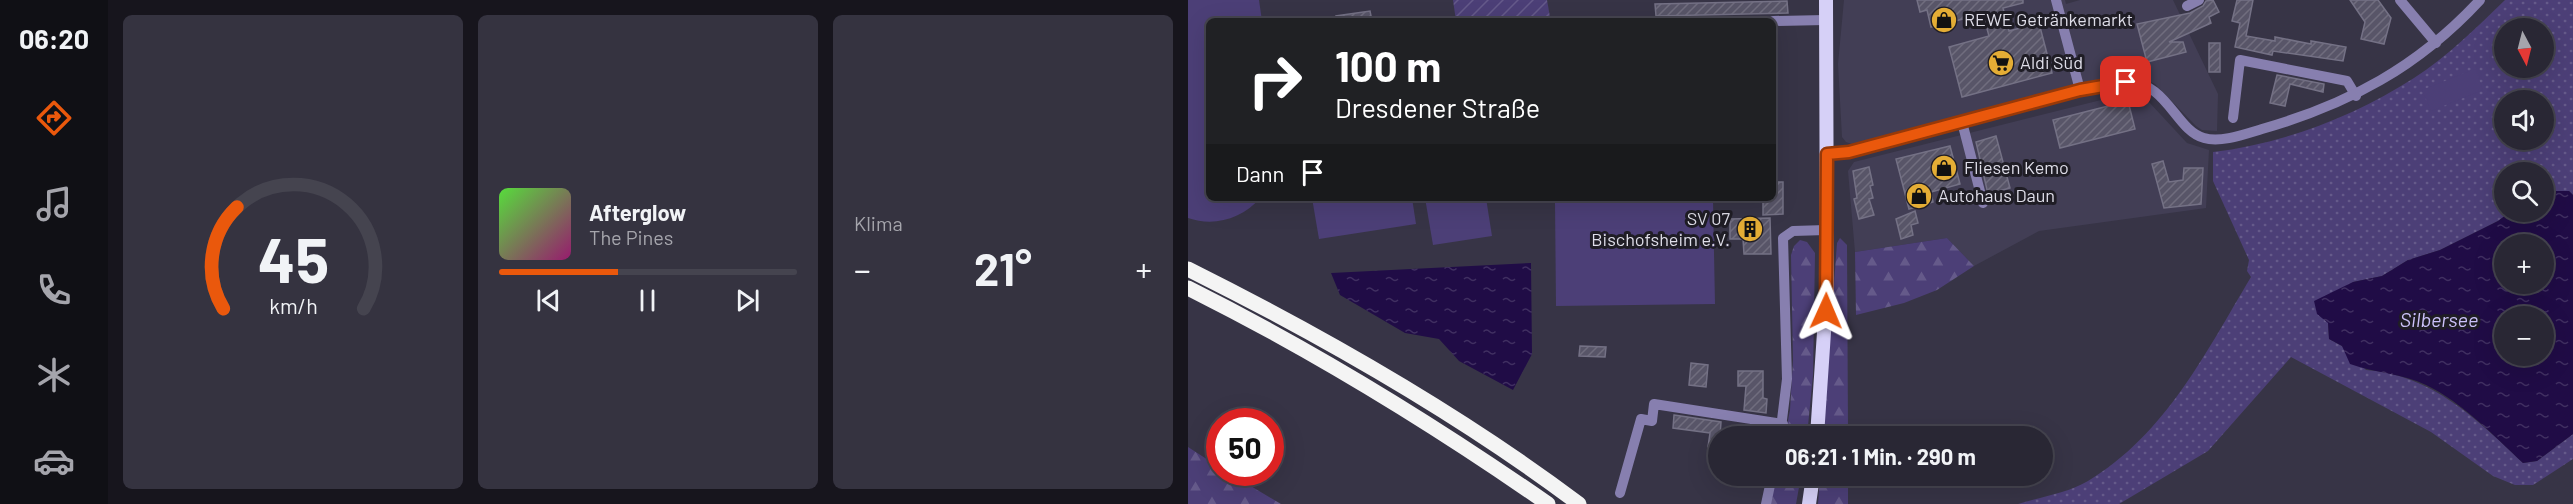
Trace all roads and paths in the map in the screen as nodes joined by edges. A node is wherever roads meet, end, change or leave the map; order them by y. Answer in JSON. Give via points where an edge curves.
{"nodes":[{"id":1,"x":1826,"y":0,"type":"edge"},
{"id":2,"x":2056,"y":0,"type":"edge"},
{"id":3,"x":2199,"y":0,"type":"edge"},
{"id":4,"x":2400,"y":0,"type":"edge"},
{"id":5,"x":2480,"y":0,"type":"edge"},
{"id":6,"x":2187,"y":6,"type":"dead end"},
{"id":7,"x":1825,"y":20,"type":"junction"},
{"id":8,"x":1776,"y":21,"type":"edge"},
{"id":9,"x":2436,"y":43,"type":"junction"},
{"id":10,"x":2080,"y":90,"type":"junction"},
{"id":11,"x":2356,"y":96,"type":"junction"},
{"id":12,"x":2233,"y":118,"type":"dead end"},
{"id":13,"x":1962,"y":122,"type":"junction"},
{"id":14,"x":1827,"y":154,"type":"junction"},
{"id":15,"x":1983,"y":203,"type":"dead end"},
{"id":16,"x":1826,"y":230,"type":"junction"},
{"id":17,"x":1188,"y":269,"type":"edge"},
{"id":18,"x":1188,"y":288,"type":"edge"},
{"id":19,"x":1783,"y":424,"type":"joint"},
{"id":20,"x":1818,"y":426,"type":"edge"},
{"id":21,"x":1770,"y":486,"type":"edge"},
{"id":22,"x":1812,"y":486,"type":"edge"},
{"id":23,"x":1620,"y":493,"type":"dead end"},
{"id":24,"x":1548,"y":504,"type":"edge"},
{"id":25,"x":1579,"y":504,"type":"edge"},
{"id":26,"x":1766,"y":504,"type":"edge"},
{"id":27,"x":1809,"y":504,"type":"edge"}],
"edges":[{"from":1,"to":7,"type":"main road"},
{"from":2,"to":10,"type":"street"},
{"from":3,"to":6,"type":"street"},
{"from":4,"to":9,"type":"street"},
{"from":5,"to":9,"type":"street"},
{"from":7,"to":8,"type":"street"},
{"from":7,"to":14,"type":"main road"},
{"from":9,"to":11,"type":"street"},
{"from":10,"to":11,"type":"street","via":[[2126,82],[2144,85],[2191,130],[2206,139],[2246,134]]},
{"from":10,"to":13,"type":"street"},
{"from":11,"to":12,"type":"street","via":[[2347,81],[2240,60]]},
{"from":13,"to":14,"type":"street","via":[[1849,152]]},
{"from":13,"to":15,"type":"street"},
{"from":14,"to":16,"type":"main road"},
{"from":16,"to":19,"type":"street","via":[[1793,231],[1784,238],[1787,379]]},
{"from":16,"to":20,"type":"main road","via":[[1825,334]]},
{"from":17,"to":25,"type":"highway","via":[[1364,364],[1502,449]]},
{"from":18,"to":24,"type":"highway","via":[[1352,377]]},
{"from":19,"to":23,"type":"street","via":[[1654,404],[1652,421],[1641,419]]},
{"from":21,"to":26,"type":"street"},
{"from":22,"to":27,"type":"main road"}]}
